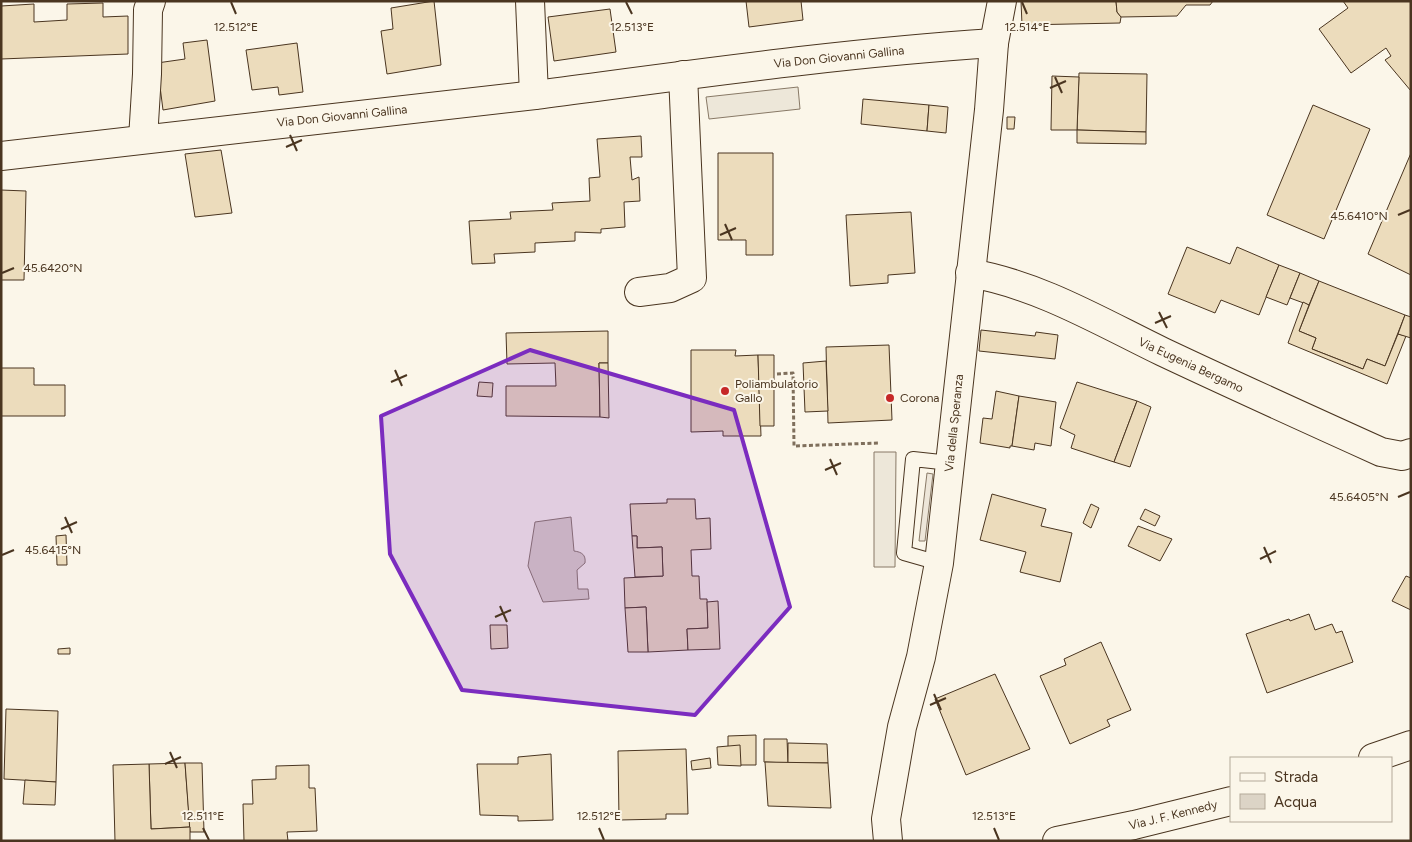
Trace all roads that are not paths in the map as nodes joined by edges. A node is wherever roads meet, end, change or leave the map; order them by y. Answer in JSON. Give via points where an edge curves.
{"nodes":[{"id":1,"x":151,"y":1,"type":"edge"},
{"id":2,"x":530,"y":1,"type":"edge"},
{"id":3,"x":1002,"y":1,"type":"edge"},
{"id":4,"x":994,"y":43,"type":"junction"},
{"id":5,"x":684,"y":75,"type":"junction"},
{"id":6,"x":534,"y":95,"type":"junction"},
{"id":7,"x":143,"y":139,"type":"junction"},
{"id":8,"x":1,"y":156,"type":"edge"},
{"id":9,"x":970,"y":273,"type":"junction"},
{"id":10,"x":639,"y":292,"type":"dead end"},
{"id":11,"x":1411,"y":453,"type":"edge"},
{"id":12,"x":950,"y":463,"type":"junction"},
{"id":13,"x":939,"y":563,"type":"junction"},
{"id":14,"x":1411,"y":745,"type":"edge"},
{"id":15,"x":1376,"y":757,"type":"edge"},
{"id":16,"x":1230,"y":801,"type":"edge"},
{"id":17,"x":1136,"y":833,"type":"edge"},
{"id":18,"x":888,"y":841,"type":"edge"},
{"id":19,"x":1057,"y":841,"type":"edge"}],
"edges":[{"from":1,"to":7,"type":"street"},
{"from":2,"to":6,"type":"street"},
{"from":3,"to":4,"type":"street","name":"Via della Speranza"},
{"from":4,"to":5,"type":"street","name":"Via Don Giovanni Gallina"},
{"from":4,"to":9,"type":"street","name":"Via della Speranza"},
{"from":5,"to":6,"type":"street","name":"Via Don Giovanni Gallina"},
{"from":5,"to":10,"type":"street","via":[[692,278],[670,288]]},
{"from":6,"to":7,"type":"street","name":"Via Don Giovanni Gallina"},
{"from":7,"to":8,"type":"street","name":"Via Don Giovanni Gallina"},
{"from":9,"to":11,"type":"street","name":"Via Eugenia Bergamo","via":[[992,276],[1048,297],[1381,452],[1402,456]]},
{"from":9,"to":12,"type":"street","name":"Via della Speranza"},
{"from":12,"to":13,"type":"street","name":"Via della Speranza"},
{"from":12,"to":13,"type":"lane","via":[[913,459],[904,553]]},
{"from":13,"to":18,"type":"street","name":"Via della Speranza","via":[[921,657],[902,727],[886,819]]},
{"from":14,"to":15,"type":"street"},
{"from":16,"to":17,"type":"street","name":"Via J. F. Kennedy"},
{"from":17,"to":19,"type":"street","name":"Via J. F. Kennedy"}]}
